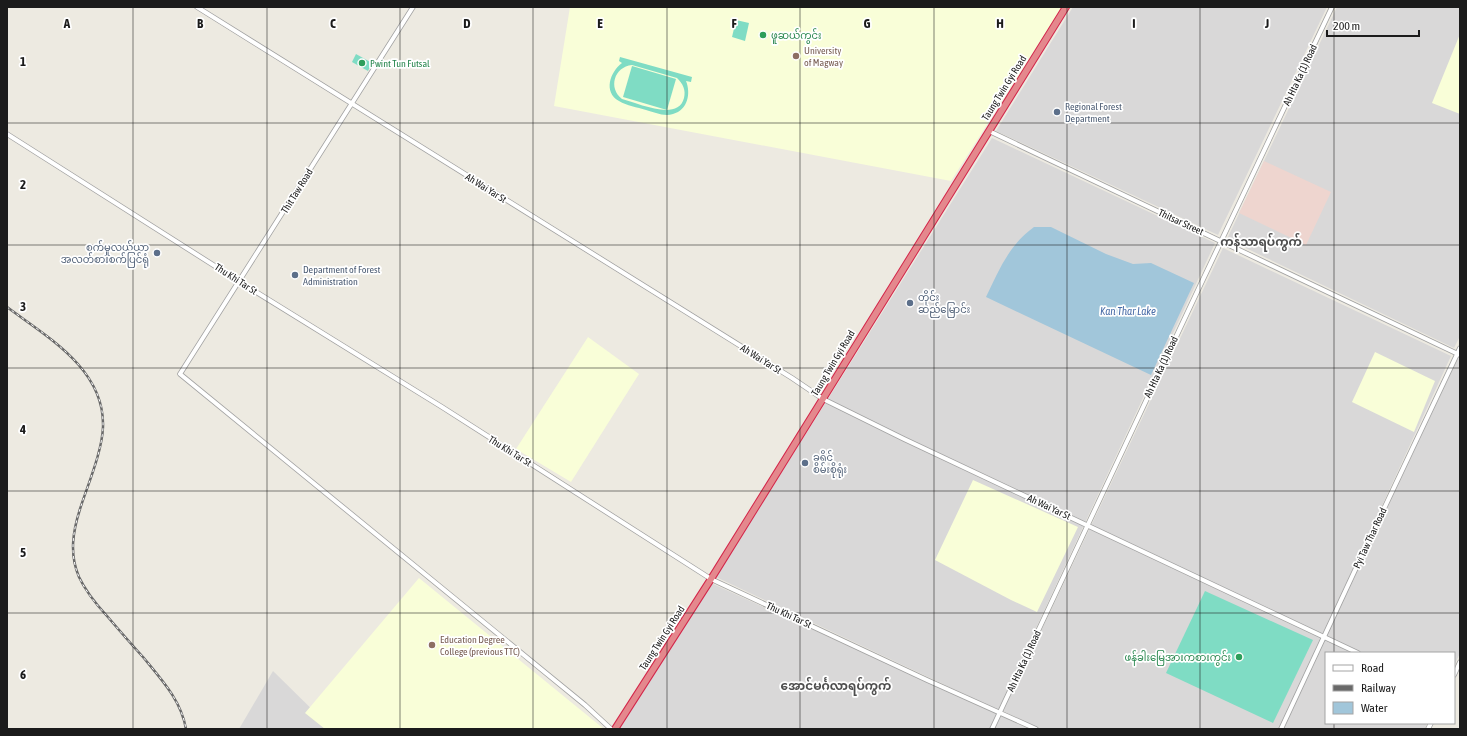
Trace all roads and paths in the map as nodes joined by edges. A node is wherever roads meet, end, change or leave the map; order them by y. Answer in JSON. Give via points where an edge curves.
{"nodes":[{"id":1,"x":197,"y":7,"type":"edge"},
{"id":2,"x":413,"y":7,"type":"edge"},
{"id":3,"x":1066,"y":7,"type":"edge"},
{"id":4,"x":1332,"y":7,"type":"edge"},
{"id":5,"x":352,"y":104,"type":"junction"},
{"id":6,"x":989,"y":131,"type":"junction"},
{"id":7,"x":7,"y":134,"type":"edge"},
{"id":8,"x":1221,"y":241,"type":"junction"},
{"id":9,"x":240,"y":282,"type":"junction"},
{"id":10,"x":1460,"y":348,"type":"edge"},
{"id":11,"x":1459,"y":354,"type":"edge"},
{"id":12,"x":823,"y":399,"type":"junction"},
{"id":13,"x":1089,"y":525,"type":"junction"},
{"id":14,"x":711,"y":579,"type":"junction"},
{"id":15,"x":1324,"y":637,"type":"junction"},
{"id":16,"x":1356,"y":652,"type":"edge"},
{"id":17,"x":1460,"y":662,"type":"edge"},
{"id":18,"x":1455,"y":672,"type":"edge"},
{"id":19,"x":1000,"y":713,"type":"junction"},
{"id":20,"x":611,"y":729,"type":"edge"},
{"id":21,"x":615,"y":729,"type":"edge"},
{"id":22,"x":992,"y":729,"type":"edge"},
{"id":23,"x":1036,"y":729,"type":"edge"},
{"id":24,"x":1281,"y":729,"type":"edge"}],
"edges":[{"from":1,"to":5,"type":"street","name":"Ah Wai Yar St"},
{"from":2,"to":5,"type":"street","name":"Thit Taw Road"},
{"from":3,"to":6,"type":"highway","name":"Taung Twin Gyi Road"},
{"from":4,"to":8,"type":"street","name":"Ah Hta Ka (1) Road"},
{"from":5,"to":9,"type":"street","name":"Thit Taw Road"},
{"from":5,"to":12,"type":"street","name":"Ah Wai Yar St"},
{"from":6,"to":8,"type":"street","name":"Thitsar Street"},
{"from":6,"to":12,"type":"highway","name":"Taung Twin Gyi Road"},
{"from":7,"to":9,"type":"street","name":"Thu Khi Tar St"},
{"from":8,"to":11,"type":"street","name":"Thitsar Street"},
{"from":8,"to":13,"type":"street","name":"Ah Hta Ka (1) Road"},
{"from":9,"to":14,"type":"street","name":"Thu Khi Tar St","via":[[442,407]]},
{"from":9,"to":20,"type":"street","name":"Thit Taw Road","via":[[180,374]]},
{"from":10,"to":11,"type":"street","name":"Pyi Taw Thar Road"},
{"from":11,"to":15,"type":"street","name":"Pyi Taw Thar Road"},
{"from":12,"to":13,"type":"street","name":"Ah Wai Yar St","via":[[917,446]]},
{"from":12,"to":14,"type":"highway","name":"Taung Twin Gyi Road"},
{"from":13,"to":15,"type":"street","name":"Ah Wai Yar St"},
{"from":13,"to":19,"type":"street","name":"Ah Hta Ka (1) Road"},
{"from":14,"to":19,"type":"street","name":"Thu Khi Tar St"},
{"from":14,"to":21,"type":"highway","name":"Taung Twin Gyi Road"},
{"from":15,"to":16,"type":"street","name":"Ah Wai Yar St"},
{"from":15,"to":24,"type":"street","name":"Pyi Taw Thar Road"},
{"from":17,"to":18,"type":"street"},
{"from":19,"to":22,"type":"street","name":"Ah Hta Ka (1) Road"},
{"from":19,"to":23,"type":"street","name":"Thu Khi Tar St"}]}
